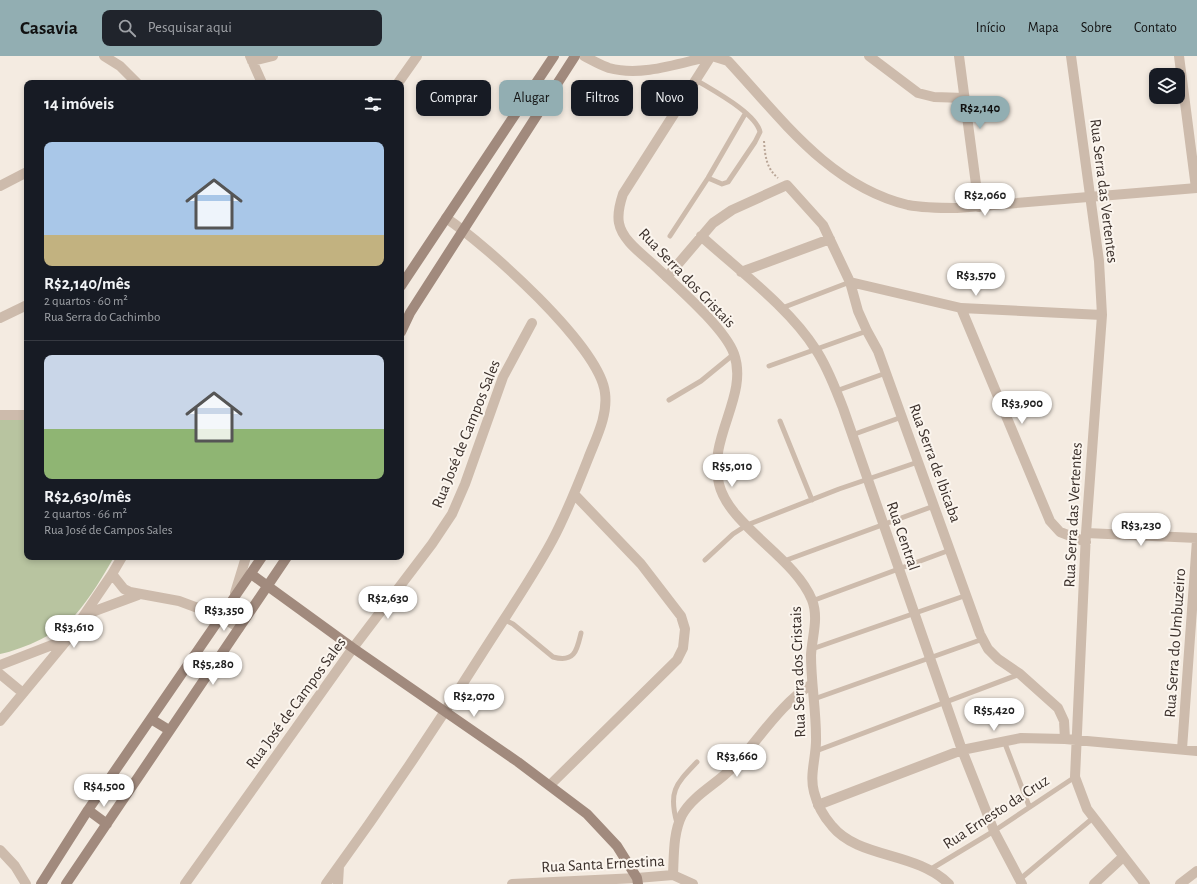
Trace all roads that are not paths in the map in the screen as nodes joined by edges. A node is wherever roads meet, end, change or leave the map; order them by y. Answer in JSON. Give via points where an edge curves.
{"nodes":[{"id":1,"x":105,"y":56,"type":"edge"},
{"id":2,"x":273,"y":56,"type":"edge"},
{"id":3,"x":417,"y":56,"type":"edge"},
{"id":4,"x":554,"y":56,"type":"edge"},
{"id":5,"x":575,"y":56,"type":"edge"},
{"id":6,"x":584,"y":56,"type":"edge"},
{"id":7,"x":711,"y":56,"type":"edge"},
{"id":8,"x":869,"y":56,"type":"edge"},
{"id":9,"x":959,"y":56,"type":"edge"},
{"id":10,"x":1071,"y":56,"type":"edge"},
{"id":11,"x":1179,"y":56,"type":"edge"},
{"id":12,"x":251,"y":59,"type":"edge"},
{"id":13,"x":134,"y":80,"type":"edge"},
{"id":14,"x":261,"y":80,"type":"edge"},
{"id":15,"x":400,"y":80,"type":"edge"},
{"id":16,"x":696,"y":80,"type":"edge"},
{"id":17,"x":698,"y":81,"type":"edge"},
{"id":18,"x":964,"y":98,"type":"junction"},
{"id":19,"x":745,"y":114,"type":"junction"},
{"id":20,"x":673,"y":116,"type":"edge"},
{"id":21,"x":24,"y":174,"type":"edge"},
{"id":22,"x":708,"y":178,"type":"junction"},
{"id":23,"x":0,"y":186,"type":"edge"},
{"id":24,"x":1197,"y":189,"type":"edge"},
{"id":25,"x":1090,"y":198,"type":"junction"},
{"id":26,"x":979,"y":207,"type":"junction"},
{"id":27,"x":446,"y":218,"type":"junction"},
{"id":28,"x":464,"y":230,"type":"junction"},
{"id":29,"x":670,"y":236,"type":"dead end"},
{"id":30,"x":701,"y":236,"type":"junction"},
{"id":31,"x":830,"y":239,"type":"junction"},
{"id":32,"x":741,"y":272,"type":"junction"},
{"id":33,"x":667,"y":277,"type":"junction"},
{"id":34,"x":404,"y":281,"type":"edge"},
{"id":35,"x":850,"y":282,"type":"junction"},
{"id":36,"x":24,"y":306,"type":"edge"},
{"id":37,"x":782,"y":308,"type":"junction"},
{"id":38,"x":962,"y":308,"type":"junction"},
{"id":39,"x":1102,"y":315,"type":"junction"},
{"id":40,"x":0,"y":318,"type":"edge"},
{"id":41,"x":532,"y":322,"type":"dead end"},
{"id":42,"x":404,"y":326,"type":"edge"},
{"id":43,"x":867,"y":331,"type":"junction"},
{"id":44,"x":816,"y":348,"type":"junction"},
{"id":45,"x":734,"y":354,"type":"junction"},
{"id":46,"x":769,"y":366,"type":"dead end"},
{"id":47,"x":886,"y":373,"type":"junction"},
{"id":48,"x":836,"y":390,"type":"junction"},
{"id":49,"x":669,"y":400,"type":"dead end"},
{"id":50,"x":0,"y":415,"type":"edge"},
{"id":51,"x":24,"y":415,"type":"edge"},
{"id":52,"x":903,"y":417,"type":"junction"},
{"id":53,"x":780,"y":422,"type":"dead end"},
{"id":54,"x":852,"y":436,"type":"junction"},
{"id":55,"x":918,"y":462,"type":"junction"},
{"id":56,"x":868,"y":480,"type":"junction"},
{"id":57,"x":574,"y":494,"type":"junction"},
{"id":58,"x":812,"y":500,"type":"junction"},
{"id":59,"x":934,"y":506,"type":"junction"},
{"id":60,"x":747,"y":525,"type":"junction"},
{"id":61,"x":883,"y":525,"type":"junction"},
{"id":62,"x":1086,"y":537,"type":"junction"},
{"id":63,"x":1197,"y":539,"type":"edge"},
{"id":64,"x":950,"y":550,"type":"junction"},
{"id":65,"x":120,"y":560,"type":"edge"},
{"id":66,"x":245,"y":560,"type":"edge"},
{"id":67,"x":253,"y":560,"type":"edge"},
{"id":68,"x":260,"y":560,"type":"edge"},
{"id":69,"x":285,"y":560,"type":"edge"},
{"id":70,"x":706,"y":560,"type":"dead end"},
{"id":71,"x":784,"y":561,"type":"junction"},
{"id":72,"x":899,"y":568,"type":"junction"},
{"id":73,"x":112,"y":574,"type":"junction"},
{"id":74,"x":251,"y":574,"type":"junction"},
{"id":75,"x":267,"y":587,"type":"junction"},
{"id":76,"x":138,"y":595,"type":"junction"},
{"id":77,"x":966,"y":595,"type":"junction"},
{"id":78,"x":812,"y":601,"type":"junction"},
{"id":79,"x":232,"y":602,"type":"junction"},
{"id":80,"x":914,"y":613,"type":"junction"},
{"id":81,"x":84,"y":615,"type":"junction"},
{"id":82,"x":222,"y":617,"type":"junction"},
{"id":83,"x":503,"y":619,"type":"junction"},
{"id":84,"x":239,"y":628,"type":"junction"},
{"id":85,"x":581,"y":633,"type":"dead end"},
{"id":86,"x":983,"y":639,"type":"junction"},
{"id":87,"x":67,"y":640,"type":"junction"},
{"id":88,"x":353,"y":648,"type":"junction"},
{"id":89,"x":812,"y":649,"type":"junction"},
{"id":90,"x":930,"y":658,"type":"junction"},
{"id":91,"x":0,"y":664,"type":"edge"},
{"id":92,"x":0,"y":674,"type":"edge"},
{"id":93,"x":1020,"y":674,"type":"junction"},
{"id":94,"x":812,"y":684,"type":"junction"},
{"id":95,"x":23,"y":693,"type":"junction"},
{"id":96,"x":813,"y":700,"type":"junction"},
{"id":97,"x":945,"y":702,"type":"junction"},
{"id":98,"x":445,"y":711,"type":"junction"},
{"id":99,"x":151,"y":719,"type":"junction"},
{"id":100,"x":0,"y":721,"type":"edge"},
{"id":101,"x":169,"y":730,"type":"junction"},
{"id":102,"x":1070,"y":740,"type":"junction"},
{"id":103,"x":1004,"y":741,"type":"junction"},
{"id":104,"x":1182,"y":749,"type":"junction"},
{"id":105,"x":962,"y":750,"type":"junction"},
{"id":106,"x":816,"y":751,"type":"junction"},
{"id":107,"x":1197,"y":751,"type":"edge"},
{"id":108,"x":697,"y":762,"type":"dead end"},
{"id":109,"x":1075,"y":777,"type":"junction"},
{"id":110,"x":550,"y":785,"type":"junction"},
{"id":111,"x":818,"y":805,"type":"junction"},
{"id":112,"x":1029,"y":806,"type":"junction"},
{"id":113,"x":88,"y":810,"type":"junction"},
{"id":114,"x":1093,"y":818,"type":"junction"},
{"id":115,"x":107,"y":824,"type":"junction"},
{"id":116,"x":678,"y":826,"type":"junction"},
{"id":117,"x":994,"y":831,"type":"junction"},
{"id":118,"x":0,"y":850,"type":"edge"},
{"id":119,"x":1123,"y":857,"type":"junction"},
{"id":120,"x":339,"y":865,"type":"junction"},
{"id":121,"x":931,"y":869,"type":"junction"},
{"id":122,"x":1197,"y":870,"type":"edge"},
{"id":123,"x":673,"y":875,"type":"junction"},
{"id":124,"x":638,"y":881,"type":"edge"},
{"id":125,"x":1020,"y":882,"type":"edge"},
{"id":126,"x":26,"y":884,"type":"edge"},
{"id":127,"x":41,"y":884,"type":"edge"},
{"id":128,"x":66,"y":884,"type":"edge"},
{"id":129,"x":185,"y":884,"type":"edge"},
{"id":130,"x":326,"y":884,"type":"edge"},
{"id":131,"x":338,"y":884,"type":"edge"},
{"id":132,"x":512,"y":884,"type":"edge"},
{"id":133,"x":693,"y":884,"type":"edge"},
{"id":134,"x":949,"y":884,"type":"edge"},
{"id":135,"x":1094,"y":884,"type":"edge"},
{"id":136,"x":1145,"y":884,"type":"edge"},
{"id":137,"x":1180,"y":884,"type":"edge"}],
"edges":[{"from":1,"to":13,"type":"street"},
{"from":2,"to":12,"type":"street"},
{"from":3,"to":15,"type":"street"},
{"from":4,"to":27,"type":"main road"},
{"from":5,"to":28,"type":"main road"},
{"from":6,"to":7,"type":"street","via":[[607,68],[623,71],[643,70]]},
{"from":7,"to":16,"type":"street","name":"Rua Serra dos Cristais"},
{"from":7,"to":26,"type":"street","via":[[728,62],[815,155],[855,183],[892,200],[910,205],[931,208]]},
{"from":8,"to":18,"type":"street","via":[[918,93],[941,98]]},
{"from":9,"to":18,"type":"street"},
{"from":10,"to":25,"type":"street","name":"Rua Serra das Vertentes"},
{"from":11,"to":24,"type":"street"},
{"from":12,"to":14,"type":"street"},
{"from":17,"to":19,"type":"lane"},
{"from":18,"to":26,"type":"street"},
{"from":19,"to":22,"type":"lane"},
{"from":19,"to":22,"type":"lane","via":[[759,127],[760,132],[755,142],[728,182],[722,184]]},
{"from":20,"to":33,"type":"street","name":"Rua Serra dos Cristais","via":[[623,194],[618,210],[619,225],[631,244]]},
{"from":21,"to":23,"type":"street"},
{"from":22,"to":29,"type":"lane"},
{"from":24,"to":25,"type":"street"},
{"from":25,"to":26,"type":"street"},
{"from":25,"to":39,"type":"street","name":"Rua Serra das Vertentes"},
{"from":27,"to":28,"type":"street"},
{"from":27,"to":34,"type":"main road"},
{"from":28,"to":42,"type":"main road"},
{"from":28,"to":57,"type":"street","via":[[546,305],[592,360],[601,377],[605,392],[602,422]]},
{"from":30,"to":31,"type":"street","name":"Rua Serra de Ibicaba","via":[[713,223],[732,210],[787,185],[813,212]]},
{"from":30,"to":32,"type":"street","name":"Rua Central"},
{"from":30,"to":33,"type":"street"},
{"from":31,"to":32,"type":"street"},
{"from":31,"to":35,"type":"street","name":"Rua Serra de Ibicaba"},
{"from":32,"to":37,"type":"street","name":"Rua Central"},
{"from":33,"to":45,"type":"street","name":"Rua Serra dos Cristais","via":[[715,325]]},
{"from":35,"to":37,"type":"lane"},
{"from":35,"to":38,"type":"street"},
{"from":35,"to":43,"type":"street","name":"Rua Serra de Ibicaba"},
{"from":36,"to":40,"type":"street"},
{"from":37,"to":44,"type":"street","name":"Rua Central"},
{"from":38,"to":39,"type":"street"},
{"from":38,"to":62,"type":"street","via":[[1050,521],[1060,532]]},
{"from":39,"to":62,"type":"street","name":"Rua Serra das Vertentes"},
{"from":41,"to":88,"type":"street","name":"Rua José de Campos Sales","via":[[503,377],[452,514]]},
{"from":43,"to":44,"type":"lane"},
{"from":43,"to":47,"type":"street","name":"Rua Serra de Ibicaba"},
{"from":44,"to":46,"type":"lane"},
{"from":44,"to":48,"type":"street","name":"Rua Central"},
{"from":45,"to":49,"type":"lane","via":[[701,381]]},
{"from":45,"to":60,"type":"street","name":"Rua Serra dos Cristais","via":[[738,376],[736,392],[720,438],[717,473],[722,493]]},
{"from":47,"to":48,"type":"lane"},
{"from":47,"to":52,"type":"street","name":"Rua Serra de Ibicaba"},
{"from":48,"to":54,"type":"street","name":"Rua Central"},
{"from":50,"to":51,"type":"street"},
{"from":52,"to":54,"type":"lane"},
{"from":52,"to":55,"type":"street","name":"Rua Serra de Ibicaba"},
{"from":53,"to":58,"type":"lane"},
{"from":54,"to":56,"type":"street","name":"Rua Central"},
{"from":55,"to":56,"type":"lane"},
{"from":55,"to":59,"type":"street","name":"Rua Serra de Ibicaba"},
{"from":56,"to":58,"type":"lane"},
{"from":56,"to":61,"type":"street","name":"Rua Central"},
{"from":57,"to":83,"type":"street","via":[[552,542]]},
{"from":57,"to":110,"type":"street","via":[[641,564],[681,616],[685,629],[677,660]]},
{"from":58,"to":60,"type":"lane"},
{"from":59,"to":61,"type":"lane"},
{"from":59,"to":64,"type":"street","name":"Rua Serra de Ibicaba"},
{"from":60,"to":70,"type":"lane","via":[[733,534]]},
{"from":60,"to":71,"type":"street","name":"Rua Serra dos Cristais"},
{"from":61,"to":71,"type":"lane"},
{"from":61,"to":72,"type":"street","name":"Rua Central"},
{"from":62,"to":63,"type":"street"},
{"from":62,"to":102,"type":"street","name":"Rua Serra das Vertentes"},
{"from":63,"to":104,"type":"street","name":"Rua Serra do Umbuzeiro"},
{"from":64,"to":72,"type":"lane"},
{"from":64,"to":77,"type":"street","name":"Rua Serra de Ibicaba"},
{"from":65,"to":73,"type":"street"},
{"from":66,"to":79,"type":"street"},
{"from":67,"to":74,"type":"street"},
{"from":68,"to":74,"type":"main road"},
{"from":69,"to":75,"type":"main road"},
{"from":71,"to":78,"type":"street","name":"Rua Serra dos Cristais","via":[[805,586]]},
{"from":72,"to":78,"type":"lane"},
{"from":72,"to":80,"type":"street","name":"Rua Central"},
{"from":73,"to":76,"type":"street","via":[[124,589]]},
{"from":73,"to":81,"type":"street"},
{"from":74,"to":75,"type":"main road"},
{"from":74,"to":79,"type":"main road"},
{"from":75,"to":84,"type":"main road"},
{"from":75,"to":88,"type":"main road"},
{"from":76,"to":81,"type":"street"},
{"from":76,"to":82,"type":"street","via":[[179,601]]},
{"from":77,"to":80,"type":"lane"},
{"from":77,"to":86,"type":"street","name":"Rua Serra de Ibicaba"},
{"from":78,"to":89,"type":"street","name":"Rua Serra dos Cristais","via":[[815,620]]},
{"from":79,"to":82,"type":"main road"},
{"from":80,"to":89,"type":"lane"},
{"from":80,"to":90,"type":"street","name":"Rua Central"},
{"from":81,"to":87,"type":"street"},
{"from":82,"to":84,"type":"street"},
{"from":82,"to":99,"type":"main road"},
{"from":83,"to":85,"type":"lane","via":[[553,656],[562,659],[569,658],[576,652]]},
{"from":83,"to":98,"type":"street"},
{"from":84,"to":101,"type":"main road"},
{"from":86,"to":90,"type":"lane"},
{"from":86,"to":93,"type":"street","name":"Rua Serra de Ibicaba","via":[[998,659]]},
{"from":87,"to":91,"type":"street"},
{"from":87,"to":95,"type":"street"},
{"from":88,"to":98,"type":"main road"},
{"from":88,"to":129,"type":"street","name":"Rua José de Campos Sales"},
{"from":89,"to":94,"type":"street","name":"Rua Serra dos Cristais"},
{"from":90,"to":96,"type":"lane"},
{"from":90,"to":97,"type":"street","name":"Rua Central"},
{"from":92,"to":95,"type":"street"},
{"from":93,"to":97,"type":"lane"},
{"from":93,"to":102,"type":"street","name":"Rua Serra de Ibicaba","via":[[1058,708]]},
{"from":94,"to":96,"type":"street","name":"Rua Serra dos Cristais"},
{"from":94,"to":116,"type":"street","via":[[791,699],[733,767],[693,801]]},
{"from":95,"to":100,"type":"street"},
{"from":96,"to":106,"type":"street","name":"Rua Serra dos Cristais"},
{"from":97,"to":105,"type":"street","name":"Rua Central"},
{"from":97,"to":106,"type":"lane"},
{"from":98,"to":110,"type":"main road"},
{"from":98,"to":120,"type":"street"},
{"from":99,"to":101,"type":"main road"},
{"from":99,"to":113,"type":"main road"},
{"from":101,"to":115,"type":"main road"},
{"from":102,"to":103,"type":"street","via":[[1032,737]]},
{"from":102,"to":104,"type":"street"},
{"from":102,"to":109,"type":"street","name":"Rua Serra das Vertentes"},
{"from":103,"to":105,"type":"street"},
{"from":103,"to":112,"type":"lane"},
{"from":104,"to":107,"type":"street"},
{"from":105,"to":111,"type":"street"},
{"from":105,"to":117,"type":"street","name":"Rua Central"},
{"from":106,"to":111,"type":"street","name":"Rua Serra dos Cristais","via":[[812,775]]},
{"from":108,"to":116,"type":"lane","via":[[677,782],[673,797]]},
{"from":109,"to":112,"type":"lane","name":"Rua Ernesto da Cruz"},
{"from":109,"to":114,"type":"street","name":"Rua Serra das Vertentes","via":[[1082,798]]},
{"from":110,"to":124,"type":"main road","via":[[587,814],[617,846]]},
{"from":111,"to":121,"type":"street","name":"Rua Serra dos Cristais","via":[[831,826],[844,838]]},
{"from":112,"to":117,"type":"lane","name":"Rua Ernesto da Cruz"},
{"from":113,"to":115,"type":"main road"},
{"from":113,"to":127,"type":"main road"},
{"from":114,"to":119,"type":"street","name":"Rua Serra das Vertentes"},
{"from":114,"to":125,"type":"lane"},
{"from":115,"to":128,"type":"main road"},
{"from":116,"to":123,"type":"street","via":[[674,843]]},
{"from":117,"to":121,"type":"lane","name":"Rua Ernesto da Cruz"},
{"from":117,"to":125,"type":"street","name":"Rua Central"},
{"from":118,"to":126,"type":"street","via":[[15,866]]},
{"from":119,"to":135,"type":"street"},
{"from":119,"to":136,"type":"street","name":"Rua Serra das Vertentes"},
{"from":120,"to":130,"type":"street"},
{"from":120,"to":131,"type":"street"},
{"from":121,"to":134,"type":"street","name":"Rua Serra dos Cristais"},
{"from":122,"to":137,"type":"street"},
{"from":123,"to":124,"type":"street","name":"Rua Santa Ernestina"},
{"from":123,"to":133,"type":"street","name":"Rua Santa Ernestina"},
{"from":124,"to":132,"type":"street","name":"Rua Santa Ernestina"}]}
